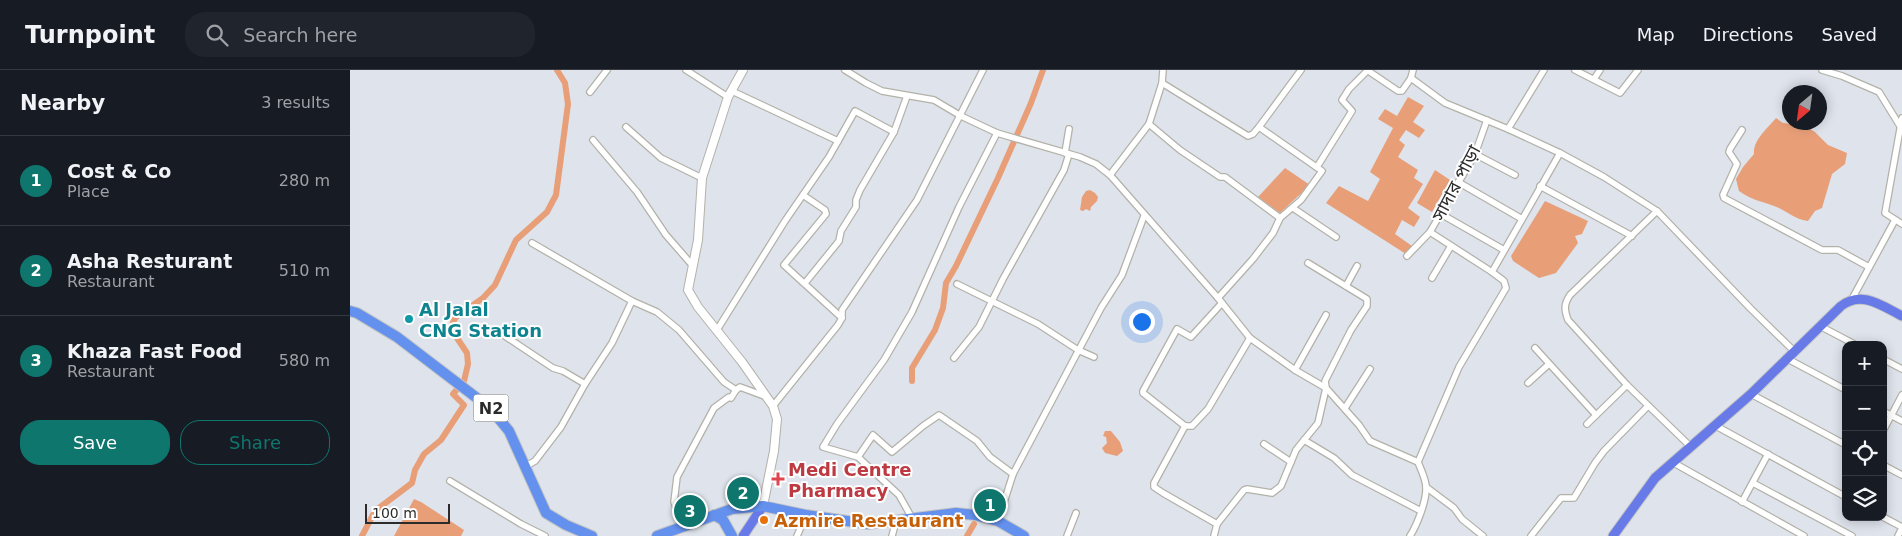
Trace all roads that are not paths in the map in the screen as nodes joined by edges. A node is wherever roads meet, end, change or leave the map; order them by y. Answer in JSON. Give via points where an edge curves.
{"nodes":[{"id":1,"x":607,"y":70,"type":"edge"},
{"id":2,"x":686,"y":70,"type":"edge"},
{"id":3,"x":743,"y":70,"type":"edge"},
{"id":4,"x":845,"y":70,"type":"edge"},
{"id":5,"x":983,"y":70,"type":"edge"},
{"id":6,"x":1163,"y":70,"type":"edge"},
{"id":7,"x":1301,"y":70,"type":"edge"},
{"id":8,"x":1367,"y":70,"type":"edge"},
{"id":9,"x":1414,"y":70,"type":"edge"},
{"id":10,"x":1544,"y":70,"type":"edge"},
{"id":11,"x":1575,"y":70,"type":"edge"},
{"id":12,"x":1600,"y":70,"type":"edge"},
{"id":13,"x":1638,"y":70,"type":"edge"},
{"id":14,"x":1822,"y":70,"type":"edge"},
{"id":15,"x":1411,"y":78,"type":"junction"},
{"id":16,"x":1594,"y":79,"type":"junction"},
{"id":17,"x":1162,"y":83,"type":"junction"},
{"id":18,"x":590,"y":92,"type":"dead end"},
{"id":19,"x":730,"y":94,"type":"junction"},
{"id":20,"x":908,"y":96,"type":"junction"},
{"id":21,"x":961,"y":116,"type":"junction"},
{"id":22,"x":1902,"y":118,"type":"edge"},
{"id":23,"x":1487,"y":120,"type":"junction"},
{"id":24,"x":1149,"y":124,"type":"junction"},
{"id":25,"x":1900,"y":126,"type":"junction"},
{"id":26,"x":1259,"y":127,"type":"junction"},
{"id":27,"x":626,"y":128,"type":"dead end"},
{"id":28,"x":1508,"y":128,"type":"junction"},
{"id":29,"x":1069,"y":129,"type":"dead end"},
{"id":30,"x":1742,"y":130,"type":"dead end"},
{"id":31,"x":894,"y":132,"type":"junction"},
{"id":32,"x":997,"y":133,"type":"junction"},
{"id":33,"x":593,"y":140,"type":"dead end"},
{"id":34,"x":838,"y":141,"type":"junction"},
{"id":35,"x":1560,"y":153,"type":"junction"},
{"id":36,"x":1067,"y":154,"type":"junction"},
{"id":37,"x":1475,"y":154,"type":"junction"},
{"id":38,"x":1317,"y":167,"type":"junction"},
{"id":39,"x":1515,"y":174,"type":"dead end"},
{"id":40,"x":1110,"y":175,"type":"junction"},
{"id":41,"x":702,"y":178,"type":"junction"},
{"id":42,"x":1458,"y":182,"type":"junction"},
{"id":43,"x":1540,"y":186,"type":"junction"},
{"id":44,"x":803,"y":195,"type":"junction"},
{"id":45,"x":1294,"y":208,"type":"junction"},
{"id":46,"x":1657,"y":211,"type":"junction"},
{"id":47,"x":1441,"y":214,"type":"junction"},
{"id":48,"x":1144,"y":216,"type":"junction"},
{"id":49,"x":1280,"y":218,"type":"junction"},
{"id":50,"x":1522,"y":219,"type":"junction"},
{"id":51,"x":1895,"y":220,"type":"junction"},
{"id":52,"x":1902,"y":224,"type":"edge"},
{"id":53,"x":1430,"y":232,"type":"junction"},
{"id":54,"x":1632,"y":236,"type":"junction"},
{"id":55,"x":1336,"y":237,"type":"dead end"},
{"id":56,"x":532,"y":243,"type":"dead end"},
{"id":57,"x":1450,"y":246,"type":"junction"},
{"id":58,"x":1504,"y":250,"type":"junction"},
{"id":59,"x":1407,"y":256,"type":"dead end"},
{"id":60,"x":1308,"y":263,"type":"dead end"},
{"id":61,"x":693,"y":266,"type":"junction"},
{"id":62,"x":1357,"y":266,"type":"dead end"},
{"id":63,"x":1869,"y":267,"type":"junction"},
{"id":64,"x":1492,"y":272,"type":"junction"},
{"id":65,"x":1432,"y":278,"type":"dead end"},
{"id":66,"x":805,"y":284,"type":"junction"},
{"id":67,"x":957,"y":284,"type":"dead end"},
{"id":68,"x":1346,"y":286,"type":"junction"},
{"id":69,"x":1852,"y":299,"type":"junction"},
{"id":70,"x":992,"y":300,"type":"junction"},
{"id":71,"x":632,"y":301,"type":"junction"},
{"id":72,"x":1220,"y":301,"type":"junction"},
{"id":73,"x":350,"y":311,"type":"edge"},
{"id":74,"x":1901,"y":313,"type":"edge"},
{"id":75,"x":1326,"y":316,"type":"dead end"},
{"id":76,"x":842,"y":318,"type":"junction"},
{"id":77,"x":1820,"y":326,"type":"junction"},
{"id":78,"x":717,"y":330,"type":"junction"},
{"id":79,"x":499,"y":332,"type":"dead end"},
{"id":80,"x":1250,"y":338,"type":"junction"},
{"id":81,"x":1848,"y":341,"type":"edge"},
{"id":82,"x":1535,"y":348,"type":"dead end"},
{"id":83,"x":1078,"y":350,"type":"junction"},
{"id":84,"x":1794,"y":351,"type":"junction"},
{"id":85,"x":1094,"y":357,"type":"dead end"},
{"id":86,"x":954,"y":358,"type":"dead end"},
{"id":87,"x":1786,"y":358,"type":"junction"},
{"id":88,"x":1887,"y":361,"type":"edge"},
{"id":89,"x":1549,"y":364,"type":"junction"},
{"id":90,"x":1370,"y":369,"type":"dead end"},
{"id":91,"x":1902,"y":369,"type":"edge"},
{"id":92,"x":1295,"y":370,"type":"junction"},
{"id":93,"x":1528,"y":383,"type":"dead end"},
{"id":94,"x":585,"y":384,"type":"junction"},
{"id":95,"x":1627,"y":386,"type":"junction"},
{"id":96,"x":1326,"y":388,"type":"junction"},
{"id":97,"x":1842,"y":388,"type":"edge"},
{"id":98,"x":736,"y":390,"type":"junction"},
{"id":99,"x":1751,"y":394,"type":"junction"},
{"id":100,"x":1902,"y":396,"type":"edge"},
{"id":101,"x":767,"y":397,"type":"junction"},
{"id":102,"x":773,"y":406,"type":"junction"},
{"id":103,"x":1648,"y":406,"type":"junction"},
{"id":104,"x":1345,"y":408,"type":"junction"},
{"id":105,"x":1887,"y":413,"type":"edge"},
{"id":106,"x":1596,"y":415,"type":"junction"},
{"id":107,"x":1892,"y":416,"type":"junction"},
{"id":108,"x":1902,"y":421,"type":"edge"},
{"id":109,"x":1587,"y":424,"type":"dead end"},
{"id":110,"x":1887,"y":424,"type":"edge"},
{"id":111,"x":1185,"y":426,"type":"junction"},
{"id":112,"x":1716,"y":426,"type":"junction"},
{"id":113,"x":1304,"y":440,"type":"junction"},
{"id":114,"x":1842,"y":443,"type":"edge"},
{"id":115,"x":1264,"y":444,"type":"dead end"},
{"id":116,"x":1691,"y":447,"type":"junction"},
{"id":117,"x":1768,"y":454,"type":"junction"},
{"id":118,"x":858,"y":457,"type":"junction"},
{"id":119,"x":1291,"y":462,"type":"junction"},
{"id":120,"x":1418,"y":462,"type":"junction"},
{"id":121,"x":1674,"y":463,"type":"junction"},
{"id":122,"x":526,"y":466,"type":"junction"},
{"id":123,"x":1887,"y":467,"type":"edge"},
{"id":124,"x":1013,"y":474,"type":"junction"},
{"id":125,"x":1902,"y":475,"type":"edge"},
{"id":126,"x":450,"y":481,"type":"dead end"},
{"id":127,"x":1753,"y":484,"type":"junction"},
{"id":128,"x":1426,"y":487,"type":"junction"},
{"id":129,"x":1842,"y":495,"type":"edge"},
{"id":130,"x":1742,"y":502,"type":"junction"},
{"id":131,"x":763,"y":506,"type":"junction"},
{"id":132,"x":1421,"y":511,"type":"junction"},
{"id":133,"x":1076,"y":513,"type":"dead end"},
{"id":134,"x":714,"y":515,"type":"junction"},
{"id":135,"x":806,"y":516,"type":"junction"},
{"id":136,"x":912,"y":518,"type":"junction"},
{"id":137,"x":1887,"y":519,"type":"edge"},
{"id":138,"x":896,"y":521,"type":"junction"},
{"id":139,"x":998,"y":521,"type":"junction"},
{"id":140,"x":1217,"y":524,"type":"junction"},
{"id":141,"x":682,"y":526,"type":"junction"},
{"id":142,"x":1902,"y":527,"type":"edge"},
{"id":143,"x":587,"y":535,"type":"edge"},
{"id":144,"x":1615,"y":535,"type":"edge"},
{"id":145,"x":545,"y":536,"type":"edge"},
{"id":146,"x":657,"y":536,"type":"edge"},
{"id":147,"x":732,"y":536,"type":"edge"},
{"id":148,"x":743,"y":536,"type":"edge"},
{"id":149,"x":797,"y":536,"type":"edge"},
{"id":150,"x":892,"y":536,"type":"edge"},
{"id":151,"x":1024,"y":536,"type":"edge"},
{"id":152,"x":1067,"y":536,"type":"edge"},
{"id":153,"x":1214,"y":536,"type":"edge"},
{"id":154,"x":1410,"y":536,"type":"edge"},
{"id":155,"x":1483,"y":536,"type":"edge"},
{"id":156,"x":1531,"y":536,"type":"edge"},
{"id":157,"x":1804,"y":536,"type":"edge"},
{"id":158,"x":1852,"y":536,"type":"edge"},
{"id":159,"x":1898,"y":536,"type":"edge"}],
"edges":[{"from":1,"to":18,"type":"street"},
{"from":2,"to":19,"type":"street"},
{"from":3,"to":19,"type":"street"},
{"from":4,"to":20,"type":"street","via":[[882,91]]},
{"from":5,"to":21,"type":"street"},
{"from":6,"to":17,"type":"street"},
{"from":7,"to":26,"type":"street"},
{"from":8,"to":15,"type":"street","via":[[1398,91],[1402,91]]},
{"from":8,"to":38,"type":"street","via":[[1342,100],[1352,111]]},
{"from":9,"to":15,"type":"street"},
{"from":10,"to":28,"type":"street"},
{"from":11,"to":16,"type":"street"},
{"from":12,"to":16,"type":"street"},
{"from":13,"to":16,"type":"street","via":[[1620,93]]},
{"from":14,"to":25,"type":"street","via":[[1879,92]]},
{"from":15,"to":23,"type":"street","via":[[1445,103]]},
{"from":17,"to":24,"type":"street"},
{"from":17,"to":26,"type":"street","via":[[1248,136]]},
{"from":19,"to":34,"type":"street"},
{"from":19,"to":41,"type":"street"},
{"from":20,"to":21,"type":"street","via":[[934,100]]},
{"from":20,"to":31,"type":"street"},
{"from":21,"to":32,"type":"street"},
{"from":21,"to":76,"type":"street","via":[[917,200],[842,310]]},
{"from":22,"to":25,"type":"street"},
{"from":23,"to":28,"type":"street"},
{"from":23,"to":37,"type":"street","name":"সাদার পাড়া"},
{"from":24,"to":40,"type":"street"},
{"from":24,"to":49,"type":"street","via":[[1180,150],[1220,177],[1226,177]]},
{"from":25,"to":51,"type":"street","via":[[1885,213]]},
{"from":26,"to":38,"type":"street"},
{"from":27,"to":41,"type":"street","via":[[661,158]]},
{"from":28,"to":35,"type":"street"},
{"from":29,"to":36,"type":"street"},
{"from":30,"to":63,"type":"street","via":[[1729,152],[1737,164],[1724,198],[1822,250],[1838,250]]},
{"from":31,"to":34,"type":"street","via":[[855,111]]},
{"from":31,"to":66,"type":"street","via":[[860,190],[840,241]]},
{"from":32,"to":36,"type":"street"},
{"from":32,"to":118,"type":"street","via":[[959,207],[912,312],[884,360],[823,444],[824,448]]},
{"from":33,"to":61,"type":"street"},
{"from":34,"to":44,"type":"street"},
{"from":35,"to":43,"type":"street"},
{"from":35,"to":46,"type":"street"},
{"from":36,"to":40,"type":"street","via":[[1096,164]]},
{"from":36,"to":70,"type":"street","via":[[1064,170]]},
{"from":37,"to":39,"type":"street"},
{"from":37,"to":42,"type":"street","name":"সাদার পাড়া"},
{"from":38,"to":45,"type":"street","via":[[1321,175]]},
{"from":40,"to":48,"type":"street"},
{"from":41,"to":61,"type":"street"},
{"from":42,"to":47,"type":"street","name":"সাদার পাড়া"},
{"from":42,"to":50,"type":"street"},
{"from":43,"to":50,"type":"street"},
{"from":43,"to":54,"type":"street"},
{"from":44,"to":66,"type":"street","via":[[826,212],[785,263]]},
{"from":44,"to":78,"type":"street"},
{"from":45,"to":49,"type":"street"},
{"from":45,"to":55,"type":"street"},
{"from":46,"to":54,"type":"street"},
{"from":46,"to":84,"type":"street"},
{"from":47,"to":53,"type":"street","name":"সাদার পাড়া"},
{"from":47,"to":58,"type":"street"},
{"from":48,"to":72,"type":"street"},
{"from":48,"to":83,"type":"street","via":[[1122,275]]},
{"from":49,"to":72,"type":"street","via":[[1273,233]]},
{"from":50,"to":58,"type":"street"},
{"from":51,"to":52,"type":"street"},
{"from":51,"to":63,"type":"street"},
{"from":53,"to":57,"type":"street","name":"সাদার পাড়া"},
{"from":53,"to":59,"type":"street"},
{"from":54,"to":95,"type":"street","via":[[1570,295],[1565,304],[1568,320]]},
{"from":56,"to":71,"type":"street"},
{"from":57,"to":64,"type":"street","name":"সাদার পাড়া"},
{"from":57,"to":65,"type":"street"},
{"from":58,"to":64,"type":"street"},
{"from":60,"to":68,"type":"street"},
{"from":61,"to":78,"type":"street","via":[[688,290]]},
{"from":62,"to":68,"type":"street"},
{"from":63,"to":69,"type":"street"},
{"from":64,"to":120,"type":"street","via":[[1504,281],[1506,288],[1459,367]]},
{"from":66,"to":76,"type":"street"},
{"from":67,"to":70,"type":"street"},
{"from":68,"to":96,"type":"street","via":[[1367,299],[1367,306],[1325,381]]},
{"from":69,"to":74,"type":"main road","via":[[1872,301]]},
{"from":69,"to":77,"type":"main road"},
{"from":70,"to":83,"type":"street"},
{"from":70,"to":86,"type":"street","via":[[979,327]]},
{"from":71,"to":94,"type":"street","via":[[612,343]]},
{"from":71,"to":98,"type":"street","via":[[657,312],[679,330],[724,382]]},
{"from":72,"to":80,"type":"street"},
{"from":72,"to":111,"type":"street","via":[[1191,337],[1177,329],[1142,391]]},
{"from":73,"to":122,"type":"highway","number":"N2","via":[[397,337],[490,408],[510,430]]},
{"from":75,"to":92,"type":"street"},
{"from":76,"to":102,"type":"street"},
{"from":77,"to":81,"type":"street"},
{"from":77,"to":84,"type":"main road"},
{"from":78,"to":101,"type":"street"},
{"from":79,"to":94,"type":"street","via":[[553,368]]},
{"from":80,"to":92,"type":"street"},
{"from":80,"to":111,"type":"street","via":[[1208,409],[1192,426]]},
{"from":82,"to":89,"type":"street"},
{"from":83,"to":85,"type":"street"},
{"from":83,"to":124,"type":"street"},
{"from":84,"to":87,"type":"main road"},
{"from":87,"to":97,"type":"street"},
{"from":87,"to":99,"type":"main road"},
{"from":88,"to":91,"type":"street"},
{"from":89,"to":93,"type":"street"},
{"from":89,"to":106,"type":"street"},
{"from":90,"to":104,"type":"street"},
{"from":92,"to":96,"type":"street"},
{"from":94,"to":122,"type":"street","via":[[545,450]]},
{"from":95,"to":103,"type":"street"},
{"from":95,"to":106,"type":"street"},
{"from":96,"to":104,"type":"street"},
{"from":96,"to":113,"type":"street","via":[[1318,423]]},
{"from":98,"to":101,"type":"street","via":[[740,387]]},
{"from":98,"to":141,"type":"street","via":[[731,398],[714,408],[677,476],[674,502]]},
{"from":99,"to":112,"type":"main road"},
{"from":99,"to":114,"type":"street"},
{"from":100,"to":107,"type":"street"},
{"from":101,"to":102,"type":"street"},
{"from":102,"to":131,"type":"street","via":[[777,419],[774,451]]},
{"from":103,"to":116,"type":"street"},
{"from":103,"to":156,"type":"street","via":[[1595,463],[1574,498],[1560,498]]},
{"from":104,"to":120,"type":"street","via":[[1370,441]]},
{"from":105,"to":107,"type":"street"},
{"from":106,"to":109,"type":"street"},
{"from":107,"to":108,"type":"street"},
{"from":107,"to":110,"type":"street"},
{"from":111,"to":140,"type":"street","via":[[1154,487]]},
{"from":112,"to":116,"type":"main road"},
{"from":112,"to":117,"type":"street"},
{"from":113,"to":119,"type":"street"},
{"from":113,"to":132,"type":"street","via":[[1334,458],[1352,475]]},
{"from":115,"to":119,"type":"street"},
{"from":116,"to":121,"type":"main road"},
{"from":117,"to":127,"type":"street"},
{"from":117,"to":129,"type":"street"},
{"from":118,"to":124,"type":"street","via":[[873,435],[892,452],[939,416],[977,441],[990,457]]},
{"from":118,"to":136,"type":"street","via":[[899,495]]},
{"from":119,"to":140,"type":"street","via":[[1277,490],[1272,493],[1244,490]]},
{"from":120,"to":128,"type":"street"},
{"from":121,"to":130,"type":"street"},
{"from":121,"to":144,"type":"main road","via":[[1655,478]]},
{"from":122,"to":143,"type":"highway","number":"N2","via":[[546,513]]},
{"from":123,"to":125,"type":"street"},
{"from":124,"to":139,"type":"street"},
{"from":126,"to":145,"type":"street"},
{"from":127,"to":130,"type":"street"},
{"from":127,"to":158,"type":"street"},
{"from":128,"to":132,"type":"street"},
{"from":128,"to":155,"type":"street"},
{"from":130,"to":157,"type":"street"},
{"from":131,"to":134,"type":"highway"},
{"from":131,"to":135,"type":"highway"},
{"from":131,"to":148,"type":"main road"},
{"from":132,"to":154,"type":"street"},
{"from":133,"to":152,"type":"street"},
{"from":134,"to":141,"type":"highway"},
{"from":134,"to":147,"type":"highway","via":[[723,520]]},
{"from":135,"to":138,"type":"highway","via":[[868,524]]},
{"from":135,"to":149,"type":"street"},
{"from":136,"to":138,"type":"highway"},
{"from":136,"to":139,"type":"highway","via":[[956,513]]},
{"from":137,"to":142,"type":"street"},
{"from":138,"to":150,"type":"street"},
{"from":139,"to":151,"type":"highway"},
{"from":140,"to":153,"type":"street"},
{"from":141,"to":146,"type":"highway"},
{"from":142,"to":159,"type":"street"}]}
